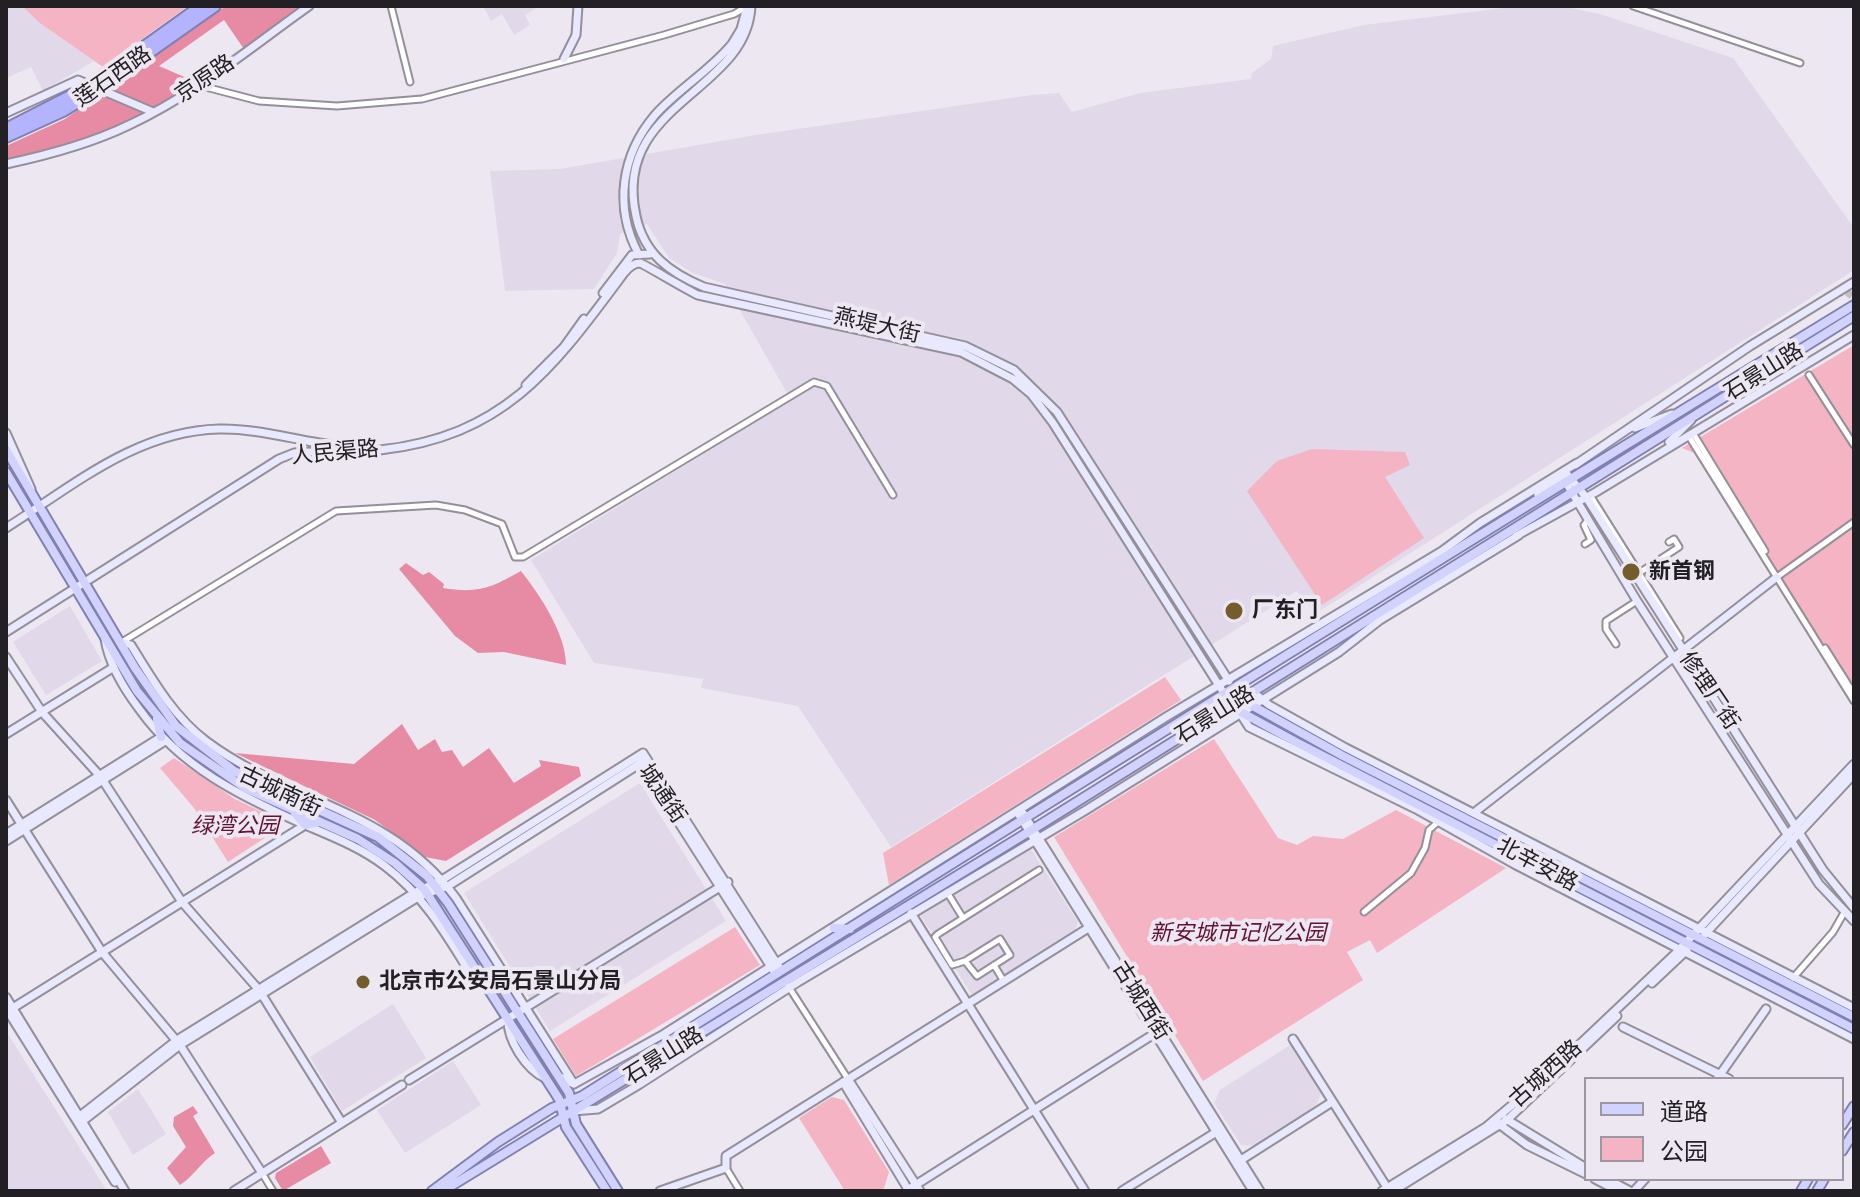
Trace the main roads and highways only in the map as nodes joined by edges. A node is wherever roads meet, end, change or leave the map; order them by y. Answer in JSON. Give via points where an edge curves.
{"nodes":[{"id":1,"x":201,"y":6,"type":"edge"},
{"id":2,"x":215,"y":6,"type":"edge"},
{"id":3,"x":151,"y":46,"type":"junction"},
{"id":4,"x":86,"y":92,"type":"junction"},
{"id":5,"x":6,"y":129,"type":"edge"},
{"id":6,"x":6,"y":137,"type":"edge"},
{"id":7,"x":1854,"y":305,"type":"edge"},
{"id":8,"x":1854,"y":316,"type":"edge"},
{"id":9,"x":6,"y":450,"type":"edge"},
{"id":10,"x":6,"y":472,"type":"edge"},
{"id":11,"x":10,"y":481,"type":"edge"},
{"id":12,"x":1569,"y":481,"type":"junction"},
{"id":13,"x":1235,"y":689,"type":"junction"},
{"id":14,"x":1225,"y":695,"type":"junction"},
{"id":15,"x":1242,"y":699,"type":"junction"},
{"id":16,"x":1236,"y":708,"type":"junction"},
{"id":17,"x":157,"y":718,"type":"junction"},
{"id":18,"x":177,"y":741,"type":"junction"},
{"id":19,"x":291,"y":809,"type":"junction"},
{"id":20,"x":321,"y":822,"type":"junction"},
{"id":21,"x":1576,"y":885,"type":"junction"},
{"id":22,"x":834,"y":928,"type":"road end"},
{"id":23,"x":851,"y":929,"type":"junction"},
{"id":24,"x":780,"y":975,"type":"junction"},
{"id":25,"x":1854,"y":1017,"type":"edge"},
{"id":26,"x":1854,"y":1029,"type":"edge"},
{"id":27,"x":571,"y":1100,"type":"junction"},
{"id":28,"x":561,"y":1105,"type":"junction"},
{"id":29,"x":573,"y":1111,"type":"junction"},
{"id":30,"x":563,"y":1117,"type":"junction"},
{"id":31,"x":1854,"y":1132,"type":"edge"},
{"id":32,"x":1851,"y":1144,"type":"edge"},
{"id":33,"x":454,"y":1188,"type":"edge"},
{"id":34,"x":432,"y":1191,"type":"edge"},
{"id":35,"x":443,"y":1191,"type":"edge"},
{"id":36,"x":607,"y":1191,"type":"edge"},
{"id":37,"x":618,"y":1191,"type":"edge"}],
"edges":[{"from":1,"to":3,"type":"highway","name":"莲石西路"},
{"from":2,"to":3,"type":"highway","name":"莲石西路"},
{"from":3,"to":4,"type":"highway","name":"莲石西路","bridge":true},
{"from":4,"to":5,"type":"highway","name":"莲石西路"},
{"from":4,"to":6,"type":"highway","name":"莲石西路","via":[[63,111]]},
{"from":7,"to":12,"type":"main road","name":"石景山路"},
{"from":8,"to":12,"type":"main road","name":"石景山路","via":[[1701,411]]},
{"from":9,"to":27,"type":"main road","name":"古城南街","via":[[163,711],[215,759],[378,837],[441,885],[522,1010]]},
{"from":10,"to":11,"type":"main road","name":"古城南街"},
{"from":11,"to":17,"type":"main road","name":"古城南街"},
{"from":12,"to":13,"type":"main road","name":"石景山路"},
{"from":12,"to":15,"type":"main road","name":"石景山路","via":[[1478,549]]},
{"from":13,"to":14,"type":"main road","name":"石景山路"},
{"from":13,"to":15,"type":"main road","name":"北辛安路"},
{"from":14,"to":16,"type":"main road","name":"北辛安路"},
{"from":14,"to":23,"type":"main road","name":"石景山路"},
{"from":15,"to":16,"type":"main road","name":"石景山路"},
{"from":15,"to":21,"type":"main road","name":"北辛安路"},
{"from":16,"to":21,"type":"main road","name":"北辛安路"},
{"from":16,"to":24,"type":"main road","name":"石景山路","via":[[1138,763],[1034,834]]},
{"from":17,"to":18,"type":"main road","name":"古城南街"},
{"from":17,"to":18,"type":"main road","via":[[163,739]]},
{"from":18,"to":19,"type":"main road","name":"古城南街","via":[[211,768]]},
{"from":19,"to":20,"type":"main road","name":"古城南街"},
{"from":19,"to":20,"type":"main road","via":[[305,825]]},
{"from":20,"to":28,"type":"main road","name":"古城南街","via":[[381,853],[421,893],[487,985]]},
{"from":21,"to":25,"type":"main road","name":"北辛安路","via":[[1700,933]]},
{"from":21,"to":26,"type":"main road","name":"北辛安路","via":[[1686,947]]},
{"from":22,"to":23,"type":"main road"},
{"from":23,"to":24,"type":"main road","name":"石景山路"},
{"from":24,"to":27,"type":"main road","name":"石景山路"},
{"from":24,"to":29,"type":"main road","name":"石景山路"},
{"from":27,"to":28,"type":"main road","name":"石景山路"},
{"from":27,"to":29,"type":"main road","name":"古城南街"},
{"from":28,"to":30,"type":"main road"},
{"from":28,"to":34,"type":"main road","name":"石景山路","via":[[498,1142]]},
{"from":29,"to":30,"type":"main road","name":"石景山路"},
{"from":29,"to":37,"type":"main road","name":"古城南街"},
{"from":30,"to":33,"type":"main road"},
{"from":30,"to":36,"type":"main road"},
{"from":31,"to":32,"type":"main road"},
{"from":33,"to":35,"type":"main road"}]}
